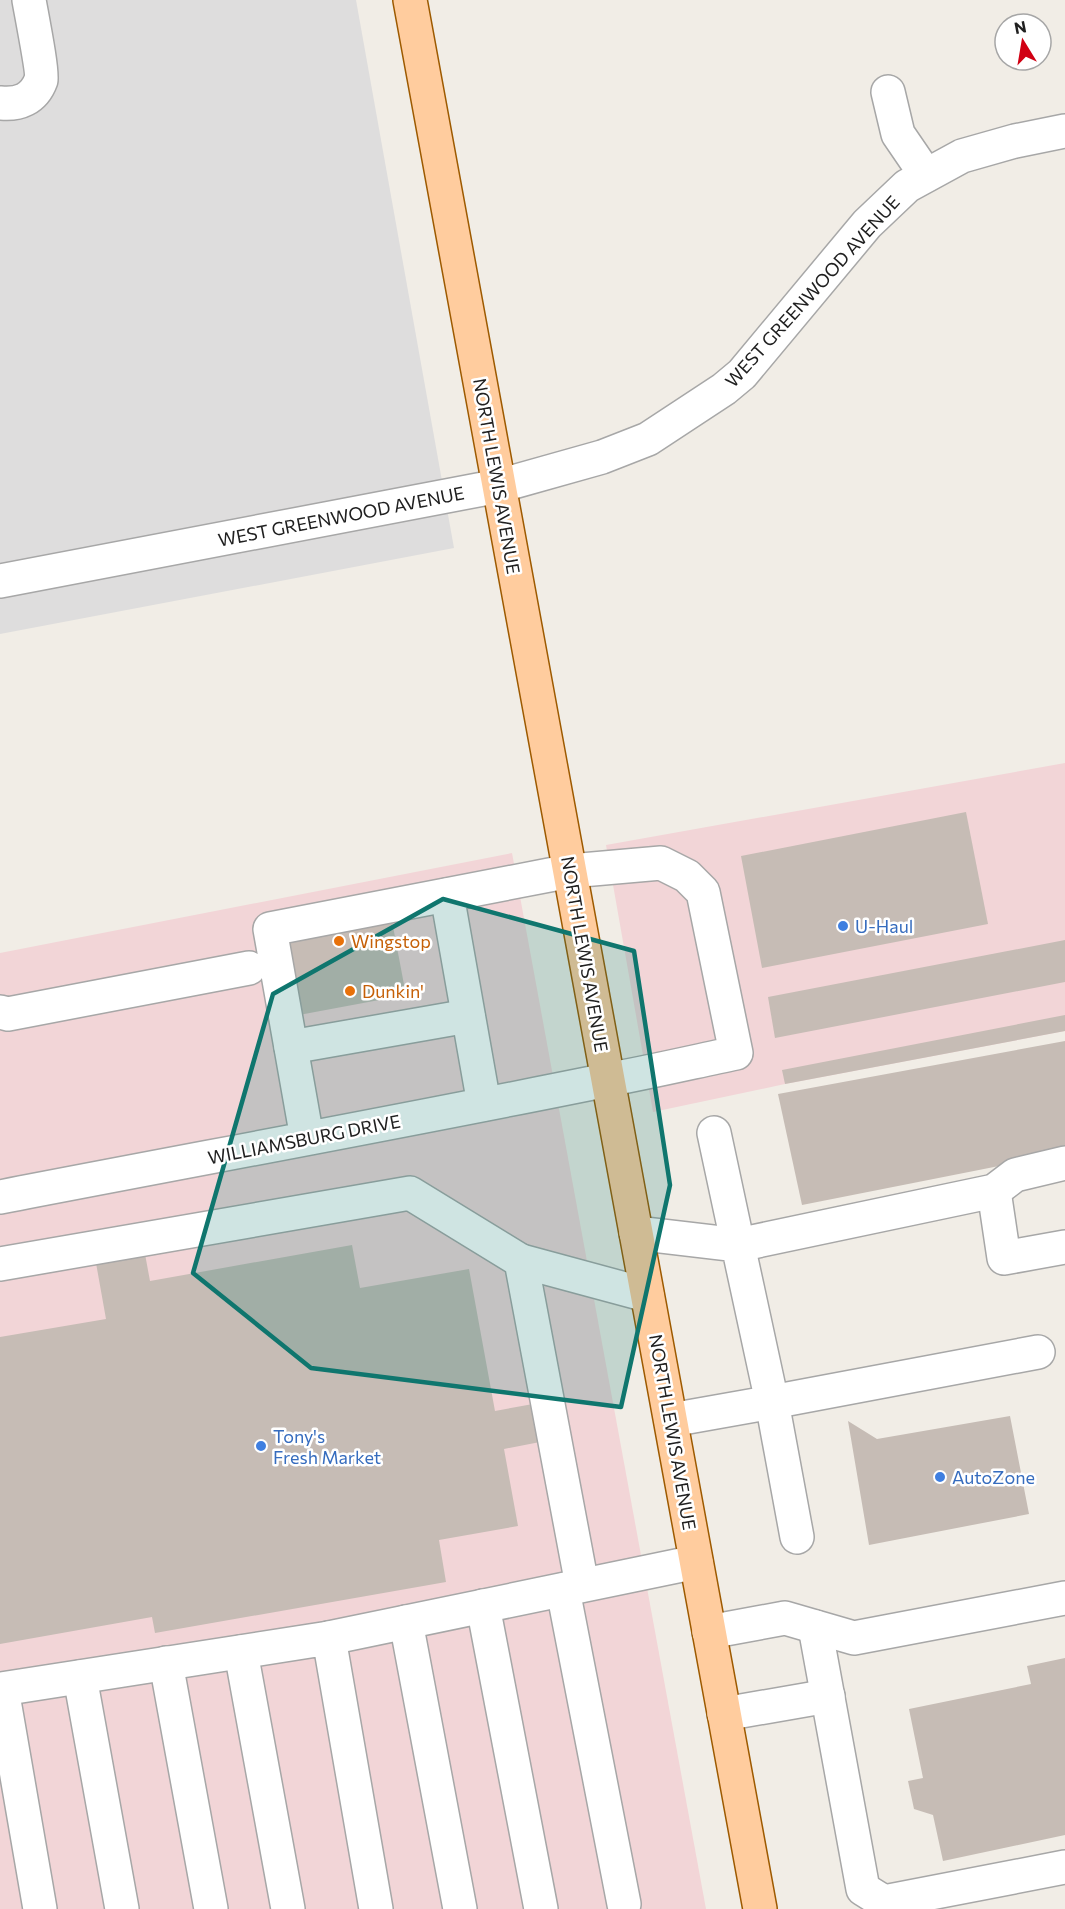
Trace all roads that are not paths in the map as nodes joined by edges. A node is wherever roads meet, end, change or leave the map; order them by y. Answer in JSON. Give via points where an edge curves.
{"nodes":[{"id":1,"x":29,"y":0,"type":"edge"},
{"id":2,"x":410,"y":0,"type":"edge"},
{"id":3,"x":888,"y":92,"type":"dead end"},
{"id":4,"x":0,"y":103,"type":"edge"},
{"id":5,"x":1065,"y":131,"type":"edge"},
{"id":6,"x":926,"y":175,"type":"junction"},
{"id":7,"x":499,"y":486,"type":"junction"},
{"id":8,"x":0,"y":581,"type":"edge"},
{"id":9,"x":570,"y":871,"type":"junction"},
{"id":10,"x":447,"y":895,"type":"junction"},
{"id":11,"x":249,"y":968,"type":"dead end"},
{"id":12,"x":0,"y":1012,"type":"edge"},
{"id":13,"x":468,"y":1016,"type":"junction"},
{"id":14,"x":291,"y":1047,"type":"junction"},
{"id":15,"x":608,"y":1080,"type":"junction"},
{"id":16,"x":484,"y":1104,"type":"junction"},
{"id":17,"x":714,"y":1133,"type":"dead end"},
{"id":18,"x":307,"y":1138,"type":"junction"},
{"id":19,"x":1065,"y":1162,"type":"edge"},
{"id":20,"x":993,"y":1191,"type":"junction"},
{"id":21,"x":0,"y":1197,"type":"edge"},
{"id":22,"x":636,"y":1233,"type":"junction"},
{"id":23,"x":738,"y":1245,"type":"junction"},
{"id":24,"x":1065,"y":1247,"type":"edge"},
{"id":25,"x":521,"y":1261,"type":"junction"},
{"id":26,"x":0,"y":1264,"type":"edge"},
{"id":27,"x":647,"y":1295,"type":"junction"},
{"id":28,"x":1038,"y":1352,"type":"dead end"},
{"id":29,"x":772,"y":1402,"type":"junction"},
{"id":30,"x":671,"y":1420,"type":"junction"},
{"id":31,"x":796,"y":1537,"type":"dead end"},
{"id":32,"x":696,"y":1562,"type":"junction"},
{"id":33,"x":573,"y":1587,"type":"junction"},
{"id":34,"x":1065,"y":1598,"type":"edge"},
{"id":35,"x":483,"y":1606,"type":"junction"},
{"id":36,"x":406,"y":1622,"type":"junction"},
{"id":37,"x":815,"y":1627,"type":"junction"},
{"id":38,"x":709,"y":1632,"type":"junction"},
{"id":39,"x":329,"y":1638,"type":"junction"},
{"id":40,"x":241,"y":1652,"type":"junction"},
{"id":41,"x":166,"y":1663,"type":"junction"},
{"id":42,"x":80,"y":1677,"type":"junction"},
{"id":43,"x":828,"y":1696,"type":"junction"},
{"id":44,"x":724,"y":1714,"type":"junction"},
{"id":45,"x":1065,"y":1867,"type":"edge"},
{"id":46,"x":624,"y":1904,"type":"dead end"},
{"id":47,"x":40,"y":1909,"type":"edge"},
{"id":48,"x":122,"y":1909,"type":"edge"},
{"id":49,"x":211,"y":1909,"type":"edge"},
{"id":50,"x":288,"y":1909,"type":"edge"},
{"id":51,"x":376,"y":1909,"type":"edge"},
{"id":52,"x":460,"y":1909,"type":"edge"},
{"id":53,"x":541,"y":1909,"type":"edge"},
{"id":54,"x":760,"y":1909,"type":"edge"}],
"edges":[{"from":1,"to":4,"type":"street","via":[[41,78],[30,97],[13,105]]},
{"from":2,"to":7,"type":"main road","name":"NORTH LEWIS AVENUE"},
{"from":3,"to":6,"type":"street","via":[[898,134]]},
{"from":5,"to":6,"type":"street","name":"WEST GREENWOOD AVENUE","via":[[962,156]]},
{"from":6,"to":7,"type":"street","name":"WEST GREENWOOD AVENUE","via":[[907,186],[867,224],[742,374],[724,389],[648,439],[602,457]]},
{"from":7,"to":8,"type":"street","name":"WEST GREENWOOD AVENUE"},
{"from":7,"to":9,"type":"main road","name":"NORTH LEWIS AVENUE"},
{"from":9,"to":10,"type":"street"},
{"from":9,"to":15,"type":"main road","name":"NORTH LEWIS AVENUE"},
{"from":9,"to":15,"type":"street","name":"WILLIAMSBURG DRIVE","via":[[661,863],[687,876],[703,891],[736,1053]]},
{"from":10,"to":13,"type":"street"},
{"from":10,"to":14,"type":"street","via":[[270,929]]},
{"from":11,"to":12,"type":"street","via":[[8,1014]]},
{"from":13,"to":14,"type":"street"},
{"from":13,"to":16,"type":"street"},
{"from":14,"to":18,"type":"street"},
{"from":15,"to":16,"type":"street","name":"WILLIAMSBURG DRIVE"},
{"from":15,"to":22,"type":"main road","name":"NORTH LEWIS AVENUE"},
{"from":16,"to":18,"type":"street","name":"WILLIAMSBURG DRIVE"},
{"from":17,"to":23,"type":"street"},
{"from":18,"to":21,"type":"street","name":"WILLIAMSBURG DRIVE"},
{"from":19,"to":20,"type":"street","via":[[1015,1175]]},
{"from":20,"to":23,"type":"street"},
{"from":20,"to":24,"type":"street","via":[[1004,1258]]},
{"from":22,"to":23,"type":"street"},
{"from":22,"to":27,"type":"main road","name":"NORTH LEWIS AVENUE"},
{"from":23,"to":29,"type":"street"},
{"from":25,"to":26,"type":"street","via":[[410,1192]]},
{"from":25,"to":27,"type":"street"},
{"from":25,"to":33,"type":"street"},
{"from":27,"to":30,"type":"main road","name":"NORTH LEWIS AVENUE"},
{"from":28,"to":29,"type":"street"},
{"from":29,"to":30,"type":"street"},
{"from":29,"to":31,"type":"street"},
{"from":30,"to":32,"type":"main road","name":"NORTH LEWIS AVENUE"},
{"from":32,"to":33,"type":"street"},
{"from":32,"to":38,"type":"main road","name":"NORTH LEWIS AVENUE"},
{"from":33,"to":35,"type":"street"},
{"from":33,"to":46,"type":"street"},
{"from":34,"to":37,"type":"street","via":[[854,1638]]},
{"from":35,"to":36,"type":"street"},
{"from":35,"to":53,"type":"street"},
{"from":36,"to":39,"type":"street"},
{"from":36,"to":52,"type":"street"},
{"from":37,"to":38,"type":"street","via":[[785,1618]]},
{"from":37,"to":43,"type":"street"},
{"from":38,"to":44,"type":"main road","name":"NORTH LEWIS AVENUE"},
{"from":39,"to":40,"type":"street"},
{"from":39,"to":51,"type":"street"},
{"from":40,"to":41,"type":"street"},
{"from":40,"to":50,"type":"street"},
{"from":41,"to":42,"type":"street"},
{"from":41,"to":49,"type":"street"},
{"from":42,"to":47,"type":"street","via":[[2,1689]]},
{"from":42,"to":48,"type":"street"},
{"from":43,"to":44,"type":"street"},
{"from":43,"to":45,"type":"street","via":[[863,1889],[884,1902]]},
{"from":44,"to":54,"type":"main road","name":"NORTH LEWIS AVENUE"}]}
